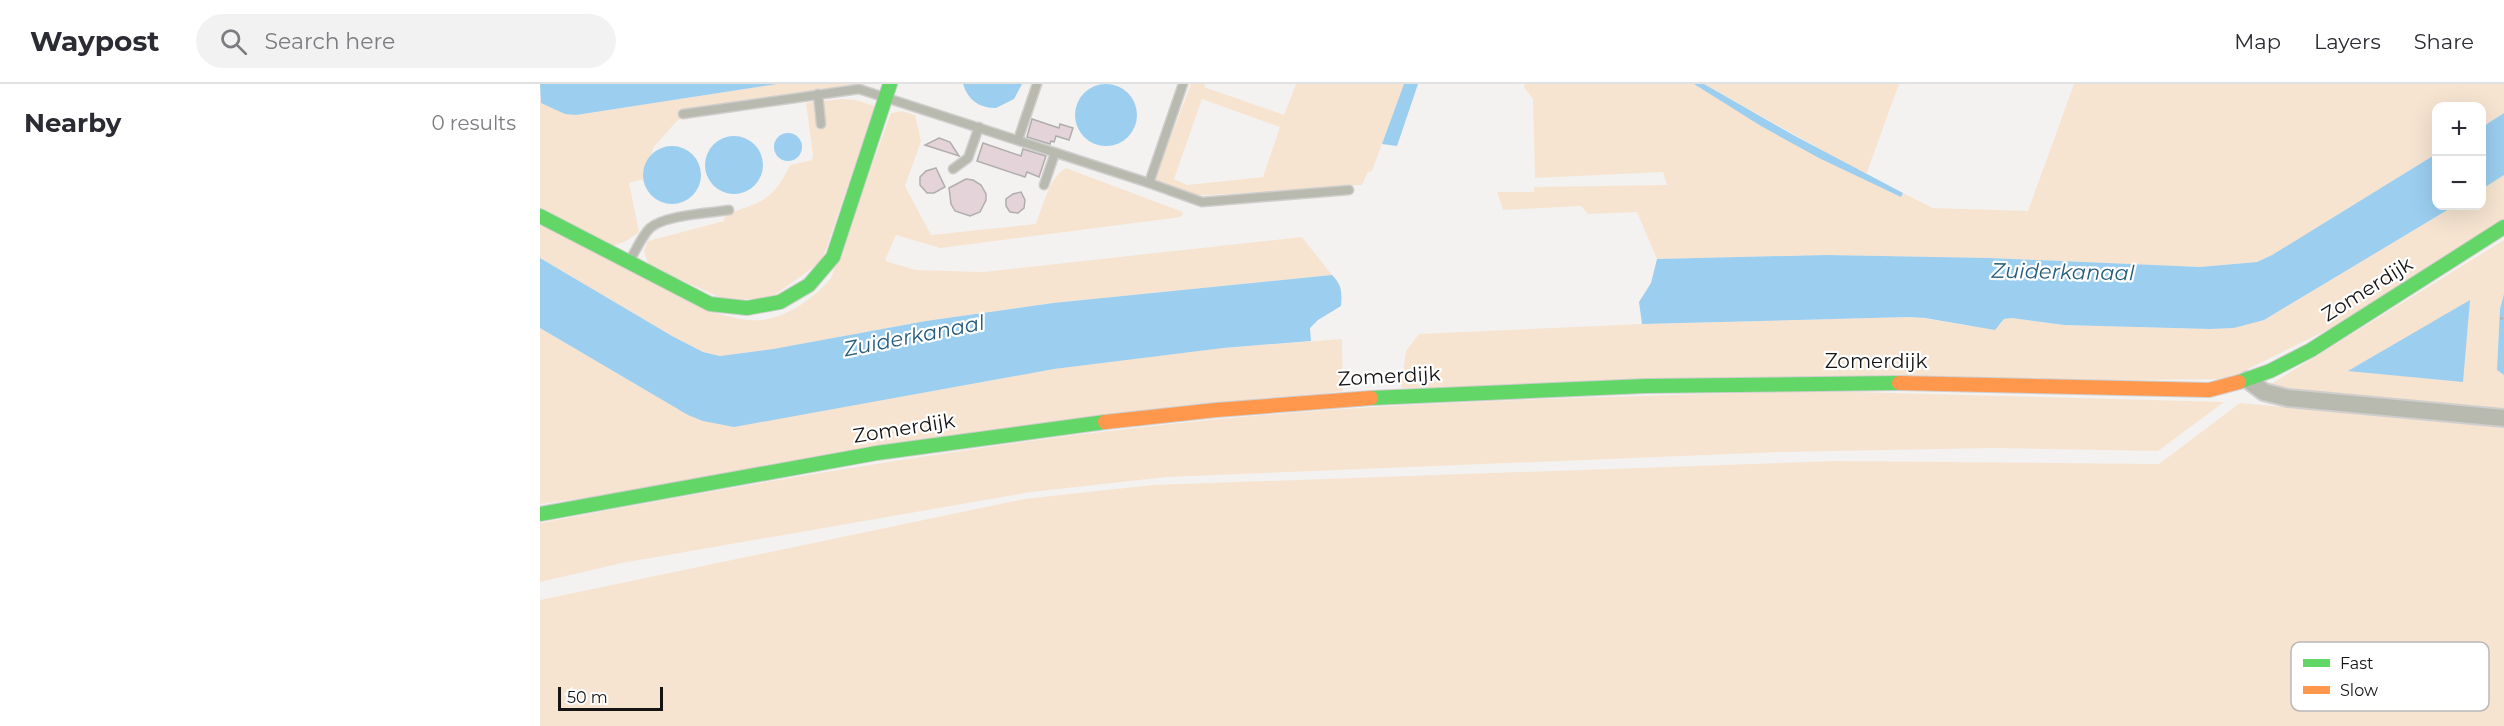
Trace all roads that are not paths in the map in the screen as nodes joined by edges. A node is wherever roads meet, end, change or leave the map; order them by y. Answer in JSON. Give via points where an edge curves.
{"nodes":[{"id":1,"x":1037,"y":84,"type":"edge"},
{"id":2,"x":1183,"y":84,"type":"edge"},
{"id":3,"x":888,"y":90,"type":"edge"},
{"id":4,"x":818,"y":94,"type":"junction"},
{"id":5,"x":684,"y":114,"type":"dead end"},
{"id":6,"x":821,"y":124,"type":"dead end"},
{"id":7,"x":979,"y":127,"type":"junction"},
{"id":8,"x":1018,"y":140,"type":"junction"},
{"id":9,"x":1055,"y":153,"type":"junction"},
{"id":10,"x":953,"y":169,"type":"dead end"},
{"id":11,"x":1149,"y":183,"type":"junction"},
{"id":12,"x":1044,"y":184,"type":"dead end"},
{"id":13,"x":1349,"y":190,"type":"dead end"},
{"id":14,"x":729,"y":210,"type":"dead end"},
{"id":15,"x":540,"y":216,"type":"edge"},
{"id":16,"x":2504,"y":227,"type":"edge"},
{"id":17,"x":629,"y":261,"type":"junction"},
{"id":18,"x":2248,"y":380,"type":"junction"},
{"id":19,"x":2504,"y":418,"type":"edge"},
{"id":20,"x":540,"y":514,"type":"edge"}],
"edges":[{"from":1,"to":8,"type":"lane"},
{"from":2,"to":11,"type":"lane"},
{"from":3,"to":4,"type":"lane"},
{"from":3,"to":7,"type":"lane"},
{"from":3,"to":17,"type":"street","via":[[833,257],[821,276],[803,292],[767,306],[730,309],[698,299]]},
{"from":4,"to":5,"type":"lane"},
{"from":4,"to":6,"type":"lane"},
{"from":7,"to":8,"type":"lane"},
{"from":7,"to":10,"type":"lane","via":[[968,158]]},
{"from":8,"to":9,"type":"lane"},
{"from":9,"to":11,"type":"lane"},
{"from":9,"to":12,"type":"lane"},
{"from":11,"to":13,"type":"lane","via":[[1202,202]]},
{"from":14,"to":17,"type":"lane","via":[[655,224]]},
{"from":15,"to":17,"type":"street"},
{"from":16,"to":18,"type":"street","name":"Zomerdijk","via":[[2311,350]]},
{"from":18,"to":19,"type":"street","via":[[2264,392],[2288,398]]},
{"from":18,"to":20,"type":"street","name":"Zomerdijk","via":[[2209,390],[1922,382],[1722,383],[1284,404],[937,443]]}]}
